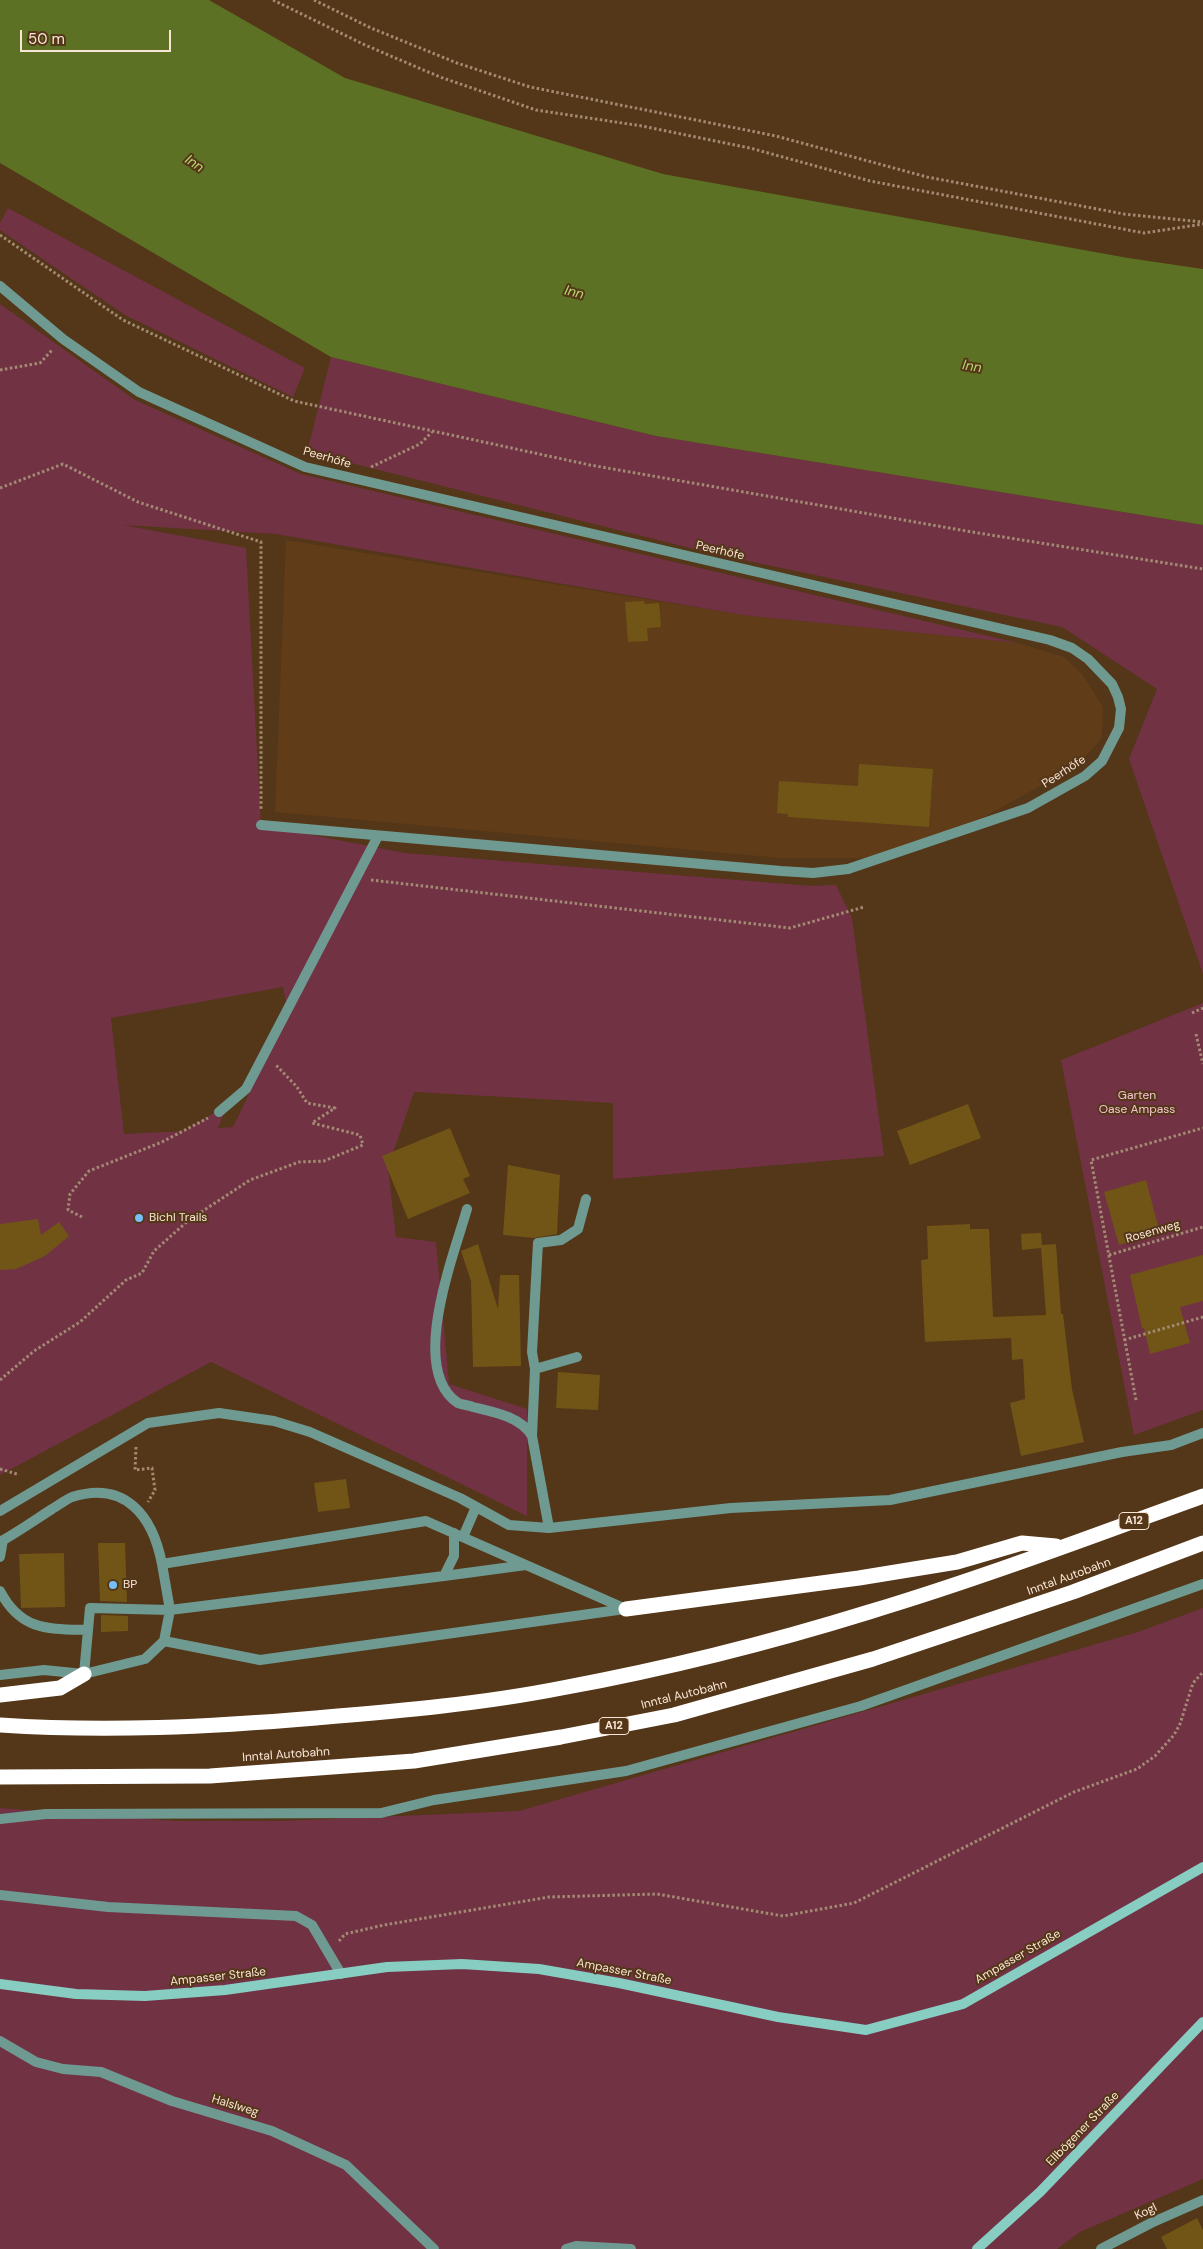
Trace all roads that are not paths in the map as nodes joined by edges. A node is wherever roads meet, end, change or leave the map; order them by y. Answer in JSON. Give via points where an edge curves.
{"nodes":[{"id":1,"x":0,"y":286,"type":"edge"},
{"id":2,"x":261,"y":825,"type":"road end"},
{"id":3,"x":378,"y":836,"type":"junction"},
{"id":4,"x":219,"y":1112,"type":"road end"},
{"id":5,"x":586,"y":1199,"type":"dead end"},
{"id":6,"x":467,"y":1209,"type":"dead end"},
{"id":7,"x":577,"y":1357,"type":"dead end"},
{"id":8,"x":536,"y":1369,"type":"junction"},
{"id":9,"x":1203,"y":1433,"type":"edge"},
{"id":10,"x":532,"y":1436,"type":"junction"},
{"id":11,"x":1203,"y":1496,"type":"edge"},
{"id":12,"x":476,"y":1507,"type":"junction"},
{"id":13,"x":0,"y":1511,"type":"edge"},
{"id":14,"x":549,"y":1528,"type":"junction"},
{"id":15,"x":458,"y":1535,"type":"junction"},
{"id":16,"x":2,"y":1541,"type":"edge"},
{"id":17,"x":1203,"y":1543,"type":"edge"},
{"id":18,"x":1065,"y":1546,"type":"junction"},
{"id":19,"x":0,"y":1557,"type":"edge"},
{"id":20,"x":162,"y":1564,"type":"junction"},
{"id":21,"x":527,"y":1565,"type":"junction"},
{"id":22,"x":444,"y":1576,"type":"junction"},
{"id":23,"x":1203,"y":1584,"type":"edge"},
{"id":24,"x":0,"y":1592,"type":"edge"},
{"id":25,"x":626,"y":1609,"type":"junction"},
{"id":26,"x":170,"y":1610,"type":"junction"},
{"id":27,"x":88,"y":1630,"type":"junction"},
{"id":28,"x":164,"y":1641,"type":"junction"},
{"id":29,"x":84,"y":1674,"type":"junction"},
{"id":30,"x":0,"y":1675,"type":"edge"},
{"id":31,"x":0,"y":1695,"type":"edge"},
{"id":32,"x":0,"y":1725,"type":"edge"},
{"id":33,"x":0,"y":1777,"type":"edge"},
{"id":34,"x":0,"y":1819,"type":"edge"},
{"id":35,"x":1203,"y":1867,"type":"edge"},
{"id":36,"x":0,"y":1895,"type":"edge"},
{"id":37,"x":342,"y":1974,"type":"junction"},
{"id":38,"x":0,"y":1984,"type":"edge"},
{"id":39,"x":1203,"y":2022,"type":"edge"},
{"id":40,"x":0,"y":2041,"type":"edge"},
{"id":41,"x":1203,"y":2200,"type":"edge"},
{"id":42,"x":434,"y":2249,"type":"edge"},
{"id":43,"x":566,"y":2249,"type":"edge"},
{"id":44,"x":632,"y":2249,"type":"edge"},
{"id":45,"x":977,"y":2249,"type":"edge"},
{"id":46,"x":1101,"y":2249,"type":"edge"}],
"edges":[{"from":1,"to":3,"type":"street","name":"Peerhöfe","via":[[63,339],[139,392],[305,467],[1050,640],[1072,648],[1088,659],[1112,684],[1120,709],[1119,728],[1102,761],[1085,776],[1028,808],[848,869],[813,873],[781,871]]},
{"from":2,"to":3,"type":"street","name":"Peerhöfe"},
{"from":3,"to":4,"type":"street","via":[[246,1089]]},
{"from":5,"to":8,"type":"street","via":[[578,1229],[561,1240],[538,1243],[532,1352]]},
{"from":6,"to":10,"type":"street","via":[[438,1311],[434,1346],[438,1379],[458,1403],[496,1413],[526,1426]]},
{"from":7,"to":8,"type":"street"},
{"from":8,"to":10,"type":"street"},
{"from":9,"to":14,"type":"street","via":[[1171,1445],[1122,1452],[890,1500],[731,1508]]},
{"from":10,"to":14,"type":"street"},
{"from":11,"to":18,"type":"highway","number":"A12"},
{"from":12,"to":13,"type":"street","via":[[310,1432],[274,1421],[219,1413],[148,1423]]},
{"from":12,"to":14,"type":"street","via":[[509,1525]]},
{"from":12,"to":15,"type":"street"},
{"from":15,"to":20,"type":"street","via":[[426,1521]]},
{"from":15,"to":21,"type":"street"},
{"from":15,"to":22,"type":"street","via":[[454,1556]]},
{"from":16,"to":19,"type":"street"},
{"from":16,"to":20,"type":"street","via":[[71,1498],[104,1494],[123,1499],[142,1512],[158,1542]]},
{"from":17,"to":33,"type":"highway","name":"Inntal Autobahn","number":"A12","via":[[1073,1592],[873,1660],[674,1714],[570,1735],[414,1761],[229,1774]]},
{"from":18,"to":25,"type":"highway","via":[[1022,1544],[948,1564]]},
{"from":18,"to":32,"type":"highway","number":"A12","via":[[869,1612],[680,1663],[560,1689],[418,1710],[212,1727],[118,1729]]},
{"from":20,"to":26,"type":"street"},
{"from":21,"to":22,"type":"street"},
{"from":21,"to":25,"type":"street"},
{"from":22,"to":26,"type":"street"},
{"from":23,"to":34,"type":"street","via":[[861,1706],[626,1771],[434,1800],[381,1813],[46,1814]]},
{"from":24,"to":27,"type":"street","via":[[10,1610],[29,1624],[53,1629]]},
{"from":25,"to":28,"type":"street","via":[[260,1660]]},
{"from":26,"to":27,"type":"street","via":[[90,1608]]},
{"from":26,"to":28,"type":"street"},
{"from":27,"to":29,"type":"street"},
{"from":28,"to":29,"type":"street","via":[[146,1659]]},
{"from":29,"to":30,"type":"street","via":[[44,1670]]},
{"from":29,"to":31,"type":"highway","via":[[60,1688]]},
{"from":35,"to":37,"type":"main road","name":"Ampasser Straße","via":[[963,2004],[866,2030],[778,2017],[539,1969],[462,1964],[388,1967]]},
{"from":36,"to":37,"type":"street","via":[[108,1908],[296,1916],[312,1925]]},
{"from":37,"to":38,"type":"main road","name":"Ampasser Straße","via":[[225,1990],[145,1996],[76,1994]]},
{"from":39,"to":45,"type":"main road","name":"Ellbögener Straße","via":[[1040,2192]]},
{"from":40,"to":42,"type":"street","name":"Halslweg","via":[[36,2062],[64,2069],[101,2072],[172,2101],[272,2131],[346,2165]]},
{"from":41,"to":46,"type":"street","name":"Kogl"},
{"from":43,"to":44,"type":"street","via":[[576,2246]]}]}
